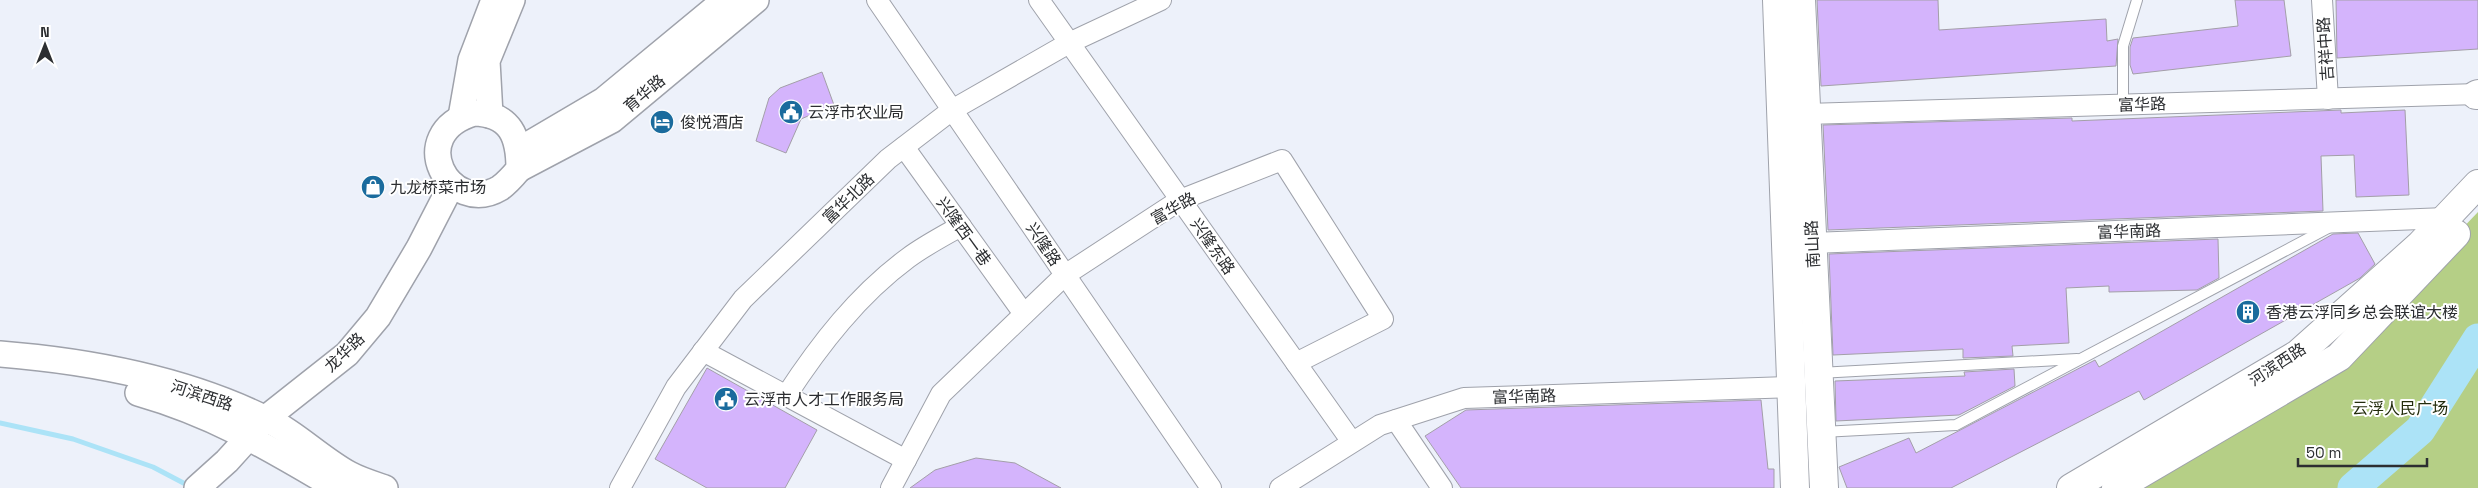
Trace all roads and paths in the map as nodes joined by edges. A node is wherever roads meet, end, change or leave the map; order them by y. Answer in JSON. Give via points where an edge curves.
{"nodes":[{"id":1,"x":494,"y":0,"type":"edge"},
{"id":2,"x":512,"y":0,"type":"edge"},
{"id":3,"x":725,"y":0,"type":"edge"},
{"id":4,"x":756,"y":0,"type":"edge"},
{"id":5,"x":877,"y":0,"type":"edge"},
{"id":6,"x":1039,"y":0,"type":"edge"},
{"id":7,"x":1161,"y":0,"type":"edge"},
{"id":8,"x":1777,"y":0,"type":"edge"},
{"id":9,"x":1801,"y":0,"type":"edge"},
{"id":10,"x":2137,"y":0,"type":"edge"},
{"id":11,"x":2322,"y":0,"type":"edge"},
{"id":12,"x":1069,"y":43,"type":"junction"},
{"id":13,"x":2477,"y":94,"type":"edge"},
{"id":14,"x":2328,"y":99,"type":"junction"},
{"id":15,"x":2123,"y":105,"type":"junction"},
{"id":16,"x":952,"y":110,"type":"junction"},
{"id":17,"x":1806,"y":114,"type":"junction"},
{"id":18,"x":490,"y":115,"type":"junction"},
{"id":19,"x":461,"y":117,"type":"junction"},
{"id":20,"x":904,"y":147,"type":"junction"},
{"id":21,"x":519,"y":159,"type":"junction"},
{"id":22,"x":452,"y":184,"type":"junction"},
{"id":23,"x":2478,"y":184,"type":"edge"},
{"id":24,"x":1180,"y":200,"type":"junction"},
{"id":25,"x":2478,"y":212,"type":"edge"},
{"id":26,"x":2446,"y":218,"type":"junction"},
{"id":27,"x":2338,"y":222,"type":"junction"},
{"id":28,"x":961,"y":226,"type":"junction"},
{"id":29,"x":1812,"y":243,"type":"junction"},
{"id":30,"x":1065,"y":275,"type":"junction"},
{"id":31,"x":1024,"y":314,"type":"junction"},
{"id":32,"x":703,"y":351,"type":"junction"},
{"id":33,"x":0,"y":354,"type":"edge"},
{"id":34,"x":2081,"y":359,"type":"junction"},
{"id":35,"x":1296,"y":363,"type":"junction"},
{"id":36,"x":0,"y":370,"type":"edge"},
{"id":37,"x":1818,"y":373,"type":"junction"},
{"id":38,"x":1791,"y":387,"type":"junction"},
{"id":39,"x":786,"y":396,"type":"junction"},
{"id":40,"x":1396,"y":420,"type":"junction"},
{"id":41,"x":258,"y":427,"type":"junction"},
{"id":42,"x":1821,"y":432,"type":"junction"},
{"id":43,"x":1352,"y":442,"type":"junction"},
{"id":44,"x":906,"y":460,"type":"junction"},
{"id":45,"x":197,"y":488,"type":"edge"},
{"id":46,"x":337,"y":488,"type":"edge"},
{"id":47,"x":385,"y":488,"type":"edge"},
{"id":48,"x":620,"y":488,"type":"edge"},
{"id":49,"x":891,"y":488,"type":"edge"},
{"id":50,"x":1211,"y":488,"type":"edge"},
{"id":51,"x":1280,"y":488,"type":"edge"},
{"id":52,"x":1442,"y":488,"type":"edge"},
{"id":53,"x":1795,"y":488,"type":"edge"},
{"id":54,"x":1824,"y":488,"type":"edge"},
{"id":55,"x":2071,"y":488,"type":"edge"},
{"id":56,"x":2116,"y":488,"type":"edge"}],
"edges":[{"from":1,"to":19,"type":"street","via":[[471,60]]},
{"from":2,"to":18,"type":"street","via":[[487,61]]},
{"from":3,"to":21,"type":"street","name":"育华路","via":[[604,100]]},
{"from":4,"to":21,"type":"street","name":"育华路","via":[[612,120]]},
{"from":5,"to":16,"type":"street","name":"兴隆路"},
{"from":6,"to":12,"type":"street","name":"兴隆东路"},
{"from":7,"to":12,"type":"street","name":"富华北路"},
{"from":8,"to":38,"type":"main road","name":"南山路"},
{"from":9,"to":17,"type":"main road","name":"南山路"},
{"from":10,"to":15,"type":"lane","via":[[2123,46]]},
{"from":11,"to":14,"type":"street","name":"吉祥中路"},
{"from":12,"to":16,"type":"street","name":"富华北路"},
{"from":12,"to":24,"type":"street","name":"兴隆东路"},
{"from":13,"to":14,"type":"street","name":"富华路"},
{"from":14,"to":15,"type":"street","name":"富华路"},
{"from":15,"to":17,"type":"street","name":"富华路"},
{"from":16,"to":20,"type":"street","name":"富华北路"},
{"from":16,"to":30,"type":"street","name":"兴隆路"},
{"from":17,"to":29,"type":"main road","name":"南山路"},
{"from":18,"to":19,"type":"street","via":[[474,113]]},
{"from":18,"to":21,"type":"street","via":[[508,125],[516,136]]},
{"from":19,"to":22,"type":"street","via":[[449,125],[440,138],[438,152],[441,169]]},
{"from":20,"to":28,"type":"street","name":"兴隆西一巷"},
{"from":20,"to":32,"type":"street","name":"富华北路","via":[[743,299]]},
{"from":21,"to":22,"type":"street","via":[[501,187],[488,193],[464,192]]},
{"from":22,"to":41,"type":"street","name":"龙华路","via":[[378,317],[348,354]]},
{"from":23,"to":26,"type":"main road","name":"河滨西路"},
{"from":24,"to":30,"type":"street","name":"富华路"},
{"from":24,"to":35,"type":"street","name":"兴隆东路"},
{"from":24,"to":35,"type":"street","name":"富华路","via":[[1282,160],[1383,319]]},
{"from":25,"to":56,"type":"main road","name":"河滨西路","via":[[2339,357]]},
{"from":26,"to":27,"type":"street","name":"富华南路"},
{"from":26,"to":55,"type":"main road","name":"河滨西路","via":[[2298,354]]},
{"from":27,"to":29,"type":"street","name":"富华南路"},
{"from":27,"to":34,"type":"lane"},
{"from":28,"to":31,"type":"street","name":"兴隆西一巷"},
{"from":28,"to":39,"type":"street","via":[[908,258],[860,300],[818,347]]},
{"from":29,"to":37,"type":"main road","name":"南山路"},
{"from":30,"to":31,"type":"street","name":"富华路"},
{"from":30,"to":50,"type":"street","name":"兴隆路"},
{"from":31,"to":44,"type":"street","name":"富华路","via":[[941,394]]},
{"from":32,"to":39,"type":"street"},
{"from":32,"to":48,"type":"street","name":"富华北路","via":[[676,387]]},
{"from":33,"to":41,"type":"street","name":"河滨西路","via":[[93,365],[176,386]]},
{"from":34,"to":37,"type":"lane"},
{"from":34,"to":42,"type":"lane","via":[[1956,425]]},
{"from":35,"to":43,"type":"street","name":"兴隆东路"},
{"from":36,"to":41,"type":"street","name":"河滨西路","via":[[92,381],[170,402],[214,419]]},
{"from":37,"to":42,"type":"main road","name":"南山路"},
{"from":38,"to":40,"type":"street","name":"富华南路","via":[[1464,398]]},
{"from":38,"to":53,"type":"main road","name":"南山路"},
{"from":39,"to":44,"type":"street"},
{"from":40,"to":43,"type":"street","name":"富华南路","via":[[1380,425]]},
{"from":40,"to":52,"type":"street"},
{"from":41,"to":45,"type":"street","name":"龙华路"},
{"from":41,"to":46,"type":"street","name":"河滨西路"},
{"from":41,"to":47,"type":"street","name":"河滨西路","via":[[350,474]]},
{"from":42,"to":54,"type":"main road","name":"南山路"},
{"from":43,"to":51,"type":"street","name":"富华南路"},
{"from":44,"to":49,"type":"street","name":"富华路"}]}
